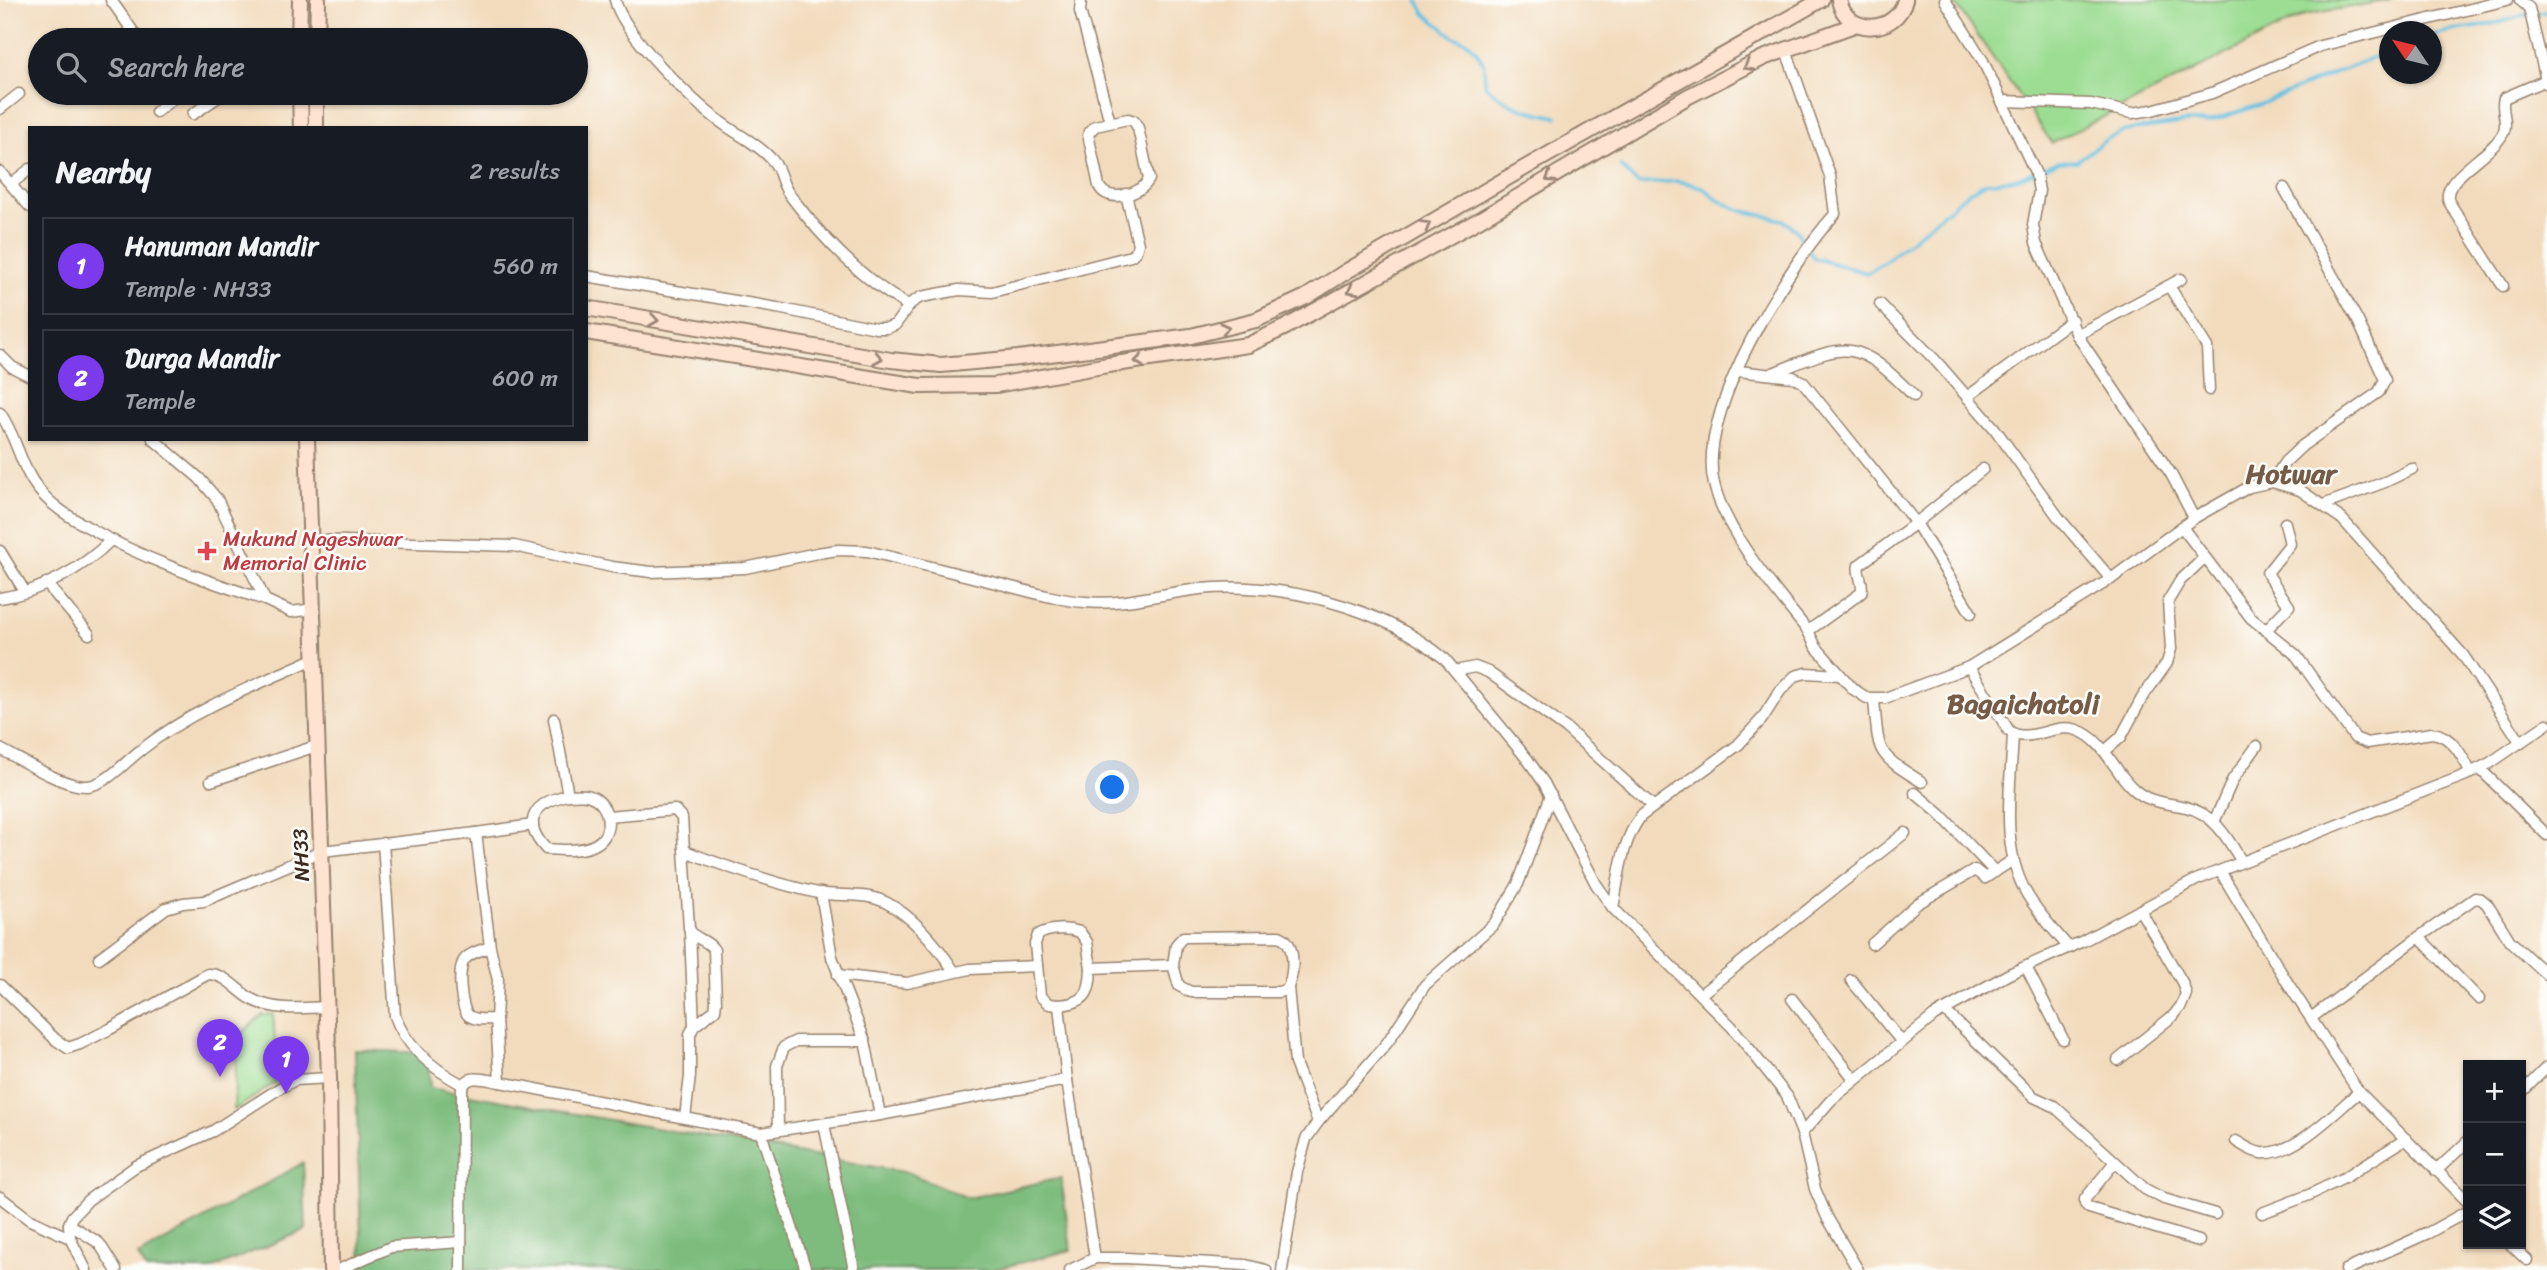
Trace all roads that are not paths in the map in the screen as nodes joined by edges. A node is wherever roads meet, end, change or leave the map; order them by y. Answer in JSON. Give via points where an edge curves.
{"nodes":[{"id":1,"x":111,"y":0,"type":"edge"},
{"id":2,"x":300,"y":0,"type":"edge"},
{"id":3,"x":318,"y":0,"type":"edge"},
{"id":4,"x":615,"y":0,"type":"edge"},
{"id":5,"x":1081,"y":0,"type":"edge"},
{"id":6,"x":1821,"y":0,"type":"edge"},
{"id":7,"x":1839,"y":0,"type":"edge"},
{"id":8,"x":1905,"y":0,"type":"edge"},
{"id":9,"x":1945,"y":0,"type":"edge"},
{"id":10,"x":2507,"y":0,"type":"edge"},
{"id":11,"x":2520,"y":0,"type":"edge"},
{"id":12,"x":1857,"y":24,"type":"junction"},
{"id":13,"x":131,"y":28,"type":"edge"},
{"id":14,"x":299,"y":28,"type":"edge"},
{"id":15,"x":317,"y":28,"type":"edge"},
{"id":16,"x":1786,"y":50,"type":"junction"},
{"id":17,"x":2547,"y":82,"type":"edge"},
{"id":18,"x":19,"y":94,"type":"dead end"},
{"id":19,"x":2002,"y":101,"type":"junction"},
{"id":20,"x":164,"y":105,"type":"edge"},
{"id":21,"x":206,"y":105,"type":"edge"},
{"id":22,"x":300,"y":105,"type":"edge"},
{"id":23,"x":316,"y":105,"type":"edge"},
{"id":24,"x":0,"y":109,"type":"edge"},
{"id":25,"x":156,"y":112,"type":"dead end"},
{"id":26,"x":193,"y":114,"type":"dead end"},
{"id":27,"x":1110,"y":122,"type":"junction"},
{"id":28,"x":301,"y":126,"type":"edge"},
{"id":29,"x":316,"y":126,"type":"edge"},
{"id":30,"x":28,"y":171,"type":"edge"},
{"id":31,"x":0,"y":172,"type":"edge"},
{"id":32,"x":11,"y":184,"type":"junction"},
{"id":33,"x":2284,"y":188,"type":"dead end"},
{"id":34,"x":1126,"y":194,"type":"junction"},
{"id":35,"x":28,"y":205,"type":"edge"},
{"id":36,"x":588,"y":276,"type":"edge"},
{"id":37,"x":2181,"y":279,"type":"dead end"},
{"id":38,"x":2169,"y":286,"type":"junction"},
{"id":39,"x":2503,"y":286,"type":"dead end"},
{"id":40,"x":1880,"y":304,"type":"dead end"},
{"id":41,"x":909,"y":306,"type":"junction"},
{"id":42,"x":588,"y":309,"type":"edge"},
{"id":43,"x":2072,"y":320,"type":"junction"},
{"id":44,"x":588,"y":332,"type":"edge"},
{"id":45,"x":2077,"y":335,"type":"junction"},
{"id":46,"x":0,"y":355,"type":"edge"},
{"id":47,"x":1738,"y":371,"type":"junction"},
{"id":48,"x":1769,"y":374,"type":"junction"},
{"id":49,"x":28,"y":375,"type":"edge"},
{"id":50,"x":2209,"y":390,"type":"dead end"},
{"id":51,"x":1914,"y":396,"type":"dead end"},
{"id":52,"x":1967,"y":397,"type":"junction"},
{"id":53,"x":0,"y":413,"type":"edge"},
{"id":54,"x":155,"y":441,"type":"edge"},
{"id":55,"x":307,"y":441,"type":"edge"},
{"id":56,"x":1983,"y":469,"type":"dead end"},
{"id":57,"x":2412,"y":469,"type":"dead end"},
{"id":58,"x":2272,"y":482,"type":"junction"},
{"id":59,"x":2323,"y":505,"type":"junction"},
{"id":60,"x":2194,"y":518,"type":"junction"},
{"id":61,"x":1916,"y":523,"type":"junction"},
{"id":62,"x":2285,"y":523,"type":"dead end"},
{"id":63,"x":2182,"y":527,"type":"junction"},
{"id":64,"x":312,"y":540,"type":"junction"},
{"id":65,"x":110,"y":541,"type":"junction"},
{"id":66,"x":0,"y":551,"type":"edge"},
{"id":67,"x":2204,"y":558,"type":"junction"},
{"id":68,"x":2111,"y":579,"type":"junction"},
{"id":69,"x":46,"y":583,"type":"junction"},
{"id":70,"x":25,"y":592,"type":"junction"},
{"id":71,"x":0,"y":598,"type":"edge"},
{"id":72,"x":265,"y":600,"type":"junction"},
{"id":73,"x":314,"y":609,"type":"junction"},
{"id":74,"x":1971,"y":613,"type":"dead end"},
{"id":75,"x":1808,"y":631,"type":"junction"},
{"id":76,"x":2266,"y":631,"type":"junction"},
{"id":77,"x":89,"y":635,"type":"dead end"},
{"id":78,"x":316,"y":658,"type":"junction"},
{"id":79,"x":1969,"y":667,"type":"junction"},
{"id":80,"x":1455,"y":671,"type":"junction"},
{"id":81,"x":1840,"y":675,"type":"junction"},
{"id":82,"x":1874,"y":700,"type":"junction"},
{"id":83,"x":554,"y":719,"type":"dead end"},
{"id":84,"x":2547,"y":724,"type":"edge"},
{"id":85,"x":2013,"y":734,"type":"junction"},
{"id":86,"x":2521,"y":743,"type":"junction"},
{"id":87,"x":319,"y":745,"type":"junction"},
{"id":88,"x":2257,"y":746,"type":"dead end"},
{"id":89,"x":0,"y":749,"type":"edge"},
{"id":90,"x":2105,"y":751,"type":"junction"},
{"id":91,"x":2475,"y":771,"type":"junction"},
{"id":92,"x":211,"y":781,"type":"dead end"},
{"id":93,"x":1922,"y":782,"type":"dead end"},
{"id":94,"x":1915,"y":793,"type":"dead end"},
{"id":95,"x":568,"y":795,"type":"junction"},
{"id":96,"x":1551,"y":795,"type":"junction"},
{"id":97,"x":1653,"y":806,"type":"junction"},
{"id":98,"x":608,"y":816,"type":"junction"},
{"id":99,"x":2214,"y":822,"type":"junction"},
{"id":100,"x":533,"y":824,"type":"junction"},
{"id":101,"x":476,"y":833,"type":"junction"},
{"id":102,"x":1905,"y":834,"type":"dead end"},
{"id":103,"x":2547,"y":835,"type":"edge"},
{"id":104,"x":383,"y":844,"type":"junction"},
{"id":105,"x":322,"y":851,"type":"junction"},
{"id":106,"x":685,"y":852,"type":"junction"},
{"id":107,"x":2013,"y":860,"type":"junction"},
{"id":108,"x":2242,"y":862,"type":"junction"},
{"id":109,"x":2220,"y":871,"type":"junction"},
{"id":110,"x":1995,"y":872,"type":"junction"},
{"id":111,"x":821,"y":893,"type":"junction"},
{"id":112,"x":1613,"y":908,"type":"junction"},
{"id":113,"x":2140,"y":910,"type":"junction"},
{"id":114,"x":690,"y":932,"type":"junction"},
{"id":115,"x":2419,"y":937,"type":"junction"},
{"id":116,"x":1872,"y":944,"type":"dead end"},
{"id":117,"x":490,"y":947,"type":"junction"},
{"id":118,"x":2069,"y":948,"type":"junction"},
{"id":119,"x":99,"y":958,"type":"dead end"},
{"id":120,"x":1173,"y":965,"type":"junction"},
{"id":121,"x":1037,"y":967,"type":"junction"},
{"id":122,"x":2025,"y":967,"type":"junction"},
{"id":123,"x":1091,"y":968,"type":"junction"},
{"id":124,"x":954,"y":971,"type":"junction"},
{"id":125,"x":838,"y":975,"type":"junction"},
{"id":126,"x":2547,"y":975,"type":"edge"},
{"id":127,"x":1851,"y":980,"type":"dead end"},
{"id":128,"x":0,"y":985,"type":"edge"},
{"id":129,"x":1288,"y":987,"type":"junction"},
{"id":130,"x":1701,"y":994,"type":"junction"},
{"id":131,"x":1792,"y":999,"type":"dead end"},
{"id":132,"x":2479,"y":999,"type":"dead end"},
{"id":133,"x":1059,"y":1005,"type":"junction"},
{"id":134,"x":326,"y":1007,"type":"junction"},
{"id":135,"x":1944,"y":1010,"type":"junction"},
{"id":136,"x":2311,"y":1018,"type":"junction"},
{"id":137,"x":496,"y":1019,"type":"junction"},
{"id":138,"x":694,"y":1026,"type":"junction"},
{"id":139,"x":2063,"y":1039,"type":"dead end"},
{"id":140,"x":865,"y":1041,"type":"junction"},
{"id":141,"x":1902,"y":1042,"type":"junction"},
{"id":142,"x":2118,"y":1060,"type":"dead end"},
{"id":143,"x":2547,"y":1067,"type":"edge"},
{"id":144,"x":329,"y":1077,"type":"junction"},
{"id":145,"x":1067,"y":1080,"type":"junction"},
{"id":146,"x":1855,"y":1080,"type":"junction"},
{"id":147,"x":500,"y":1082,"type":"junction"},
{"id":148,"x":463,"y":1085,"type":"junction"},
{"id":149,"x":2526,"y":1088,"type":"edge"},
{"id":150,"x":2359,"y":1092,"type":"junction"},
{"id":151,"x":1794,"y":1110,"type":"junction"},
{"id":152,"x":1818,"y":1113,"type":"junction"},
{"id":153,"x":880,"y":1115,"type":"junction"},
{"id":154,"x":684,"y":1118,"type":"junction"},
{"id":155,"x":1318,"y":1122,"type":"junction"},
{"id":156,"x":824,"y":1124,"type":"junction"},
{"id":157,"x":778,"y":1130,"type":"junction"},
{"id":158,"x":761,"y":1133,"type":"junction"},
{"id":159,"x":1802,"y":1133,"type":"junction"},
{"id":160,"x":2406,"y":1139,"type":"junction"},
{"id":161,"x":2236,"y":1141,"type":"dead end"},
{"id":162,"x":2463,"y":1146,"type":"edge"},
{"id":163,"x":2114,"y":1163,"type":"junction"},
{"id":164,"x":2436,"y":1171,"type":"junction"},
{"id":165,"x":2463,"y":1197,"type":"edge"},
{"id":166,"x":0,"y":1198,"type":"edge"},
{"id":167,"x":2262,"y":1213,"type":"dead end"},
{"id":168,"x":2215,"y":1214,"type":"dead end"},
{"id":169,"x":2463,"y":1214,"type":"edge"},
{"id":170,"x":69,"y":1224,"type":"junction"},
{"id":171,"x":70,"y":1238,"type":"junction"},
{"id":172,"x":2199,"y":1241,"type":"dead end"},
{"id":173,"x":461,"y":1242,"type":"junction"},
{"id":174,"x":2515,"y":1249,"type":"edge"},
{"id":175,"x":1095,"y":1258,"type":"junction"},
{"id":176,"x":2527,"y":1260,"type":"dead end"},
{"id":177,"x":86,"y":1270,"type":"edge"},
{"id":178,"x":116,"y":1270,"type":"edge"},
{"id":179,"x":331,"y":1270,"type":"edge"},
{"id":180,"x":338,"y":1270,"type":"edge"},
{"id":181,"x":461,"y":1270,"type":"edge"},
{"id":182,"x":806,"y":1270,"type":"edge"},
{"id":183,"x":854,"y":1270,"type":"edge"},
{"id":184,"x":1073,"y":1270,"type":"edge"},
{"id":185,"x":1266,"y":1270,"type":"edge"},
{"id":186,"x":1282,"y":1270,"type":"edge"},
{"id":187,"x":1858,"y":1270,"type":"edge"},
{"id":188,"x":2346,"y":1270,"type":"edge"}],
"edges":[{"from":1,"to":13,"type":"street"},
{"from":2,"to":14,"type":"main road"},
{"from":3,"to":15,"type":"main road"},
{"from":4,"to":41,"type":"street","via":[[635,36],[691,97],[773,160],[787,192],[834,248],[866,278]]},
{"from":5,"to":27,"type":"street","via":[[1080,11]]},
{"from":42,"to":6,"type":"main road","one_way":true,"via":[[941,365],[1191,336],[1256,320],[1306,297]]},
{"from":7,"to":12,"type":"main road","via":[[1846,17]]},
{"from":8,"to":12,"type":"main road","via":[[1895,18],[1884,26]]},
{"from":9,"to":19,"type":"street"},
{"from":10,"to":19,"type":"street","via":[[2320,46],[2212,93],[2151,110],[2132,113],[2091,104]]},
{"from":11,"to":17,"type":"street","via":[[2530,12]]},
{"from":12,"to":16,"type":"main road"},
{"from":16,"to":44,"type":"main road","one_way":true,"via":[[1687,97],[1477,221],[1248,345],[996,385],[919,386]]},
{"from":16,"to":47,"type":"street","via":[[1830,176],[1835,214],[1775,295]]},
{"from":17,"to":39,"type":"street","via":[[2504,98],[2502,135],[2446,193]]},
{"from":18,"to":24,"type":"street"},
{"from":19,"to":43,"type":"street","via":[[2034,170],[2039,191],[2033,225],[2036,243]]},
{"from":20,"to":25,"type":"street"},
{"from":21,"to":26,"type":"street"},
{"from":22,"to":28,"type":"main road"},
{"from":23,"to":29,"type":"main road"},
{"from":27,"to":34,"type":"street","via":[[1092,129],[1088,142],[1102,193]]},
{"from":27,"to":34,"type":"street","via":[[1128,119],[1135,123],[1146,163],[1146,186]]},
{"from":30,"to":32,"type":"street"},
{"from":31,"to":32,"type":"street"},
{"from":32,"to":35,"type":"street"},
{"from":33,"to":58,"type":"street","via":[[2358,321],[2385,380],[2379,391],[2292,454]]},
{"from":34,"to":41,"type":"street","via":[[1138,244],[1131,256],[992,292],[959,290],[921,297]]},
{"from":36,"to":41,"type":"street","via":[[876,328],[895,325]]},
{"from":37,"to":38,"type":"street"},
{"from":38,"to":45,"type":"street"},
{"from":38,"to":50,"type":"street","via":[[2207,347]]},
{"from":40,"to":52,"type":"street"},
{"from":43,"to":45,"type":"street"},
{"from":43,"to":52,"type":"street"},
{"from":45,"to":60,"type":"street","via":[[2171,474]]},
{"from":46,"to":49,"type":"street"},
{"from":47,"to":48,"type":"street"},
{"from":47,"to":75,"type":"street","via":[[1714,443],[1714,485],[1731,526]]},
{"from":48,"to":51,"type":"street","via":[[1834,350],[1855,351],[1877,361]]},
{"from":48,"to":61,"type":"street","via":[[1803,382]]},
{"from":52,"to":68,"type":"street"},
{"from":53,"to":65,"type":"street","via":[[37,488],[59,510]]},
{"from":54,"to":72,"type":"street","via":[[217,499]]},
{"from":55,"to":64,"type":"main road","name":"NH33"},
{"from":56,"to":61,"type":"street"},
{"from":57,"to":59,"type":"street"},
{"from":58,"to":59,"type":"street","via":[[2300,490]]},
{"from":58,"to":60,"type":"street","via":[[2249,487]]},
{"from":59,"to":86,"type":"street","via":[[2342,519],[2455,646]]},
{"from":60,"to":63,"type":"street"},
{"from":61,"to":74,"type":"street"},
{"from":61,"to":75,"type":"street","via":[[1859,565],[1863,588],[1858,597]]},
{"from":62,"to":76,"type":"street","via":[[2290,544],[2267,573],[2289,606]]},
{"from":63,"to":67,"type":"street"},
{"from":63,"to":68,"type":"street"},
{"from":64,"to":73,"type":"main road","name":"NH33"},
{"from":64,"to":80,"type":"street","via":[[514,546],[652,572],[745,568],[850,550],[1085,602],[1227,587],[1308,595],[1390,626],[1430,647]]},
{"from":65,"to":69,"type":"street"},
{"from":65,"to":72,"type":"street"},
{"from":66,"to":70,"type":"street"},
{"from":67,"to":76,"type":"street"},
{"from":67,"to":90,"type":"street","via":[[2170,596],[2167,663],[2121,737]]},
{"from":68,"to":79,"type":"street"},
{"from":69,"to":70,"type":"street"},
{"from":69,"to":77,"type":"street"},
{"from":70,"to":71,"type":"street"},
{"from":72,"to":73,"type":"street","via":[[291,612]]},
{"from":73,"to":78,"type":"main road","name":"NH33"},
{"from":75,"to":81,"type":"street"},
{"from":76,"to":91,"type":"street","via":[[2296,655],[2358,740],[2367,743],[2440,734]]},
{"from":78,"to":87,"type":"main road","name":"NH33"},
{"from":78,"to":89,"type":"street","via":[[200,711],[96,784],[69,783]]},
{"from":79,"to":82,"type":"street"},
{"from":79,"to":85,"type":"street"},
{"from":80,"to":96,"type":"street"},
{"from":80,"to":97,"type":"street","via":[[1475,667],[1488,672],[1567,729]]},
{"from":81,"to":82,"type":"street","via":[[1860,695]]},
{"from":81,"to":97,"type":"street","via":[[1795,676],[1738,746]]},
{"from":82,"to":93,"type":"street","via":[[1881,750]]},
{"from":83,"to":95,"type":"street"},
{"from":84,"to":86,"type":"street"},
{"from":85,"to":90,"type":"street","via":[[2072,728]]},
{"from":85,"to":107,"type":"street"},
{"from":86,"to":91,"type":"street"},
{"from":87,"to":92,"type":"street"},
{"from":87,"to":105,"type":"main road","name":"NH33"},
{"from":88,"to":99,"type":"street","via":[[2233,779]]},
{"from":90,"to":99,"type":"street","via":[[2137,793],[2198,811]]},
{"from":91,"to":103,"type":"street"},
{"from":91,"to":108,"type":"street"},
{"from":94,"to":110,"type":"street"},
{"from":95,"to":98,"type":"street","via":[[588,795],[599,801]]},
{"from":95,"to":100,"type":"street","via":[[549,799],[537,808]]},
{"from":96,"to":112,"type":"street"},
{"from":96,"to":155,"type":"street","via":[[1517,884],[1494,924],[1425,985],[1387,1043]]},
{"from":97,"to":112,"type":"street","via":[[1629,836]]},
{"from":98,"to":100,"type":"street","via":[[603,838],[594,846],[570,850],[547,849],[535,837]]},
{"from":98,"to":106,"type":"street","via":[[675,810],[682,818]]},
{"from":99,"to":108,"type":"street"},
{"from":100,"to":101,"type":"street"},
{"from":101,"to":104,"type":"street"},
{"from":101,"to":117,"type":"street"},
{"from":102,"to":130,"type":"street"},
{"from":104,"to":105,"type":"street"},
{"from":104,"to":148,"type":"street","via":[[397,1023],[430,1065]]},
{"from":105,"to":119,"type":"street","via":[[204,901],[166,908]]},
{"from":105,"to":134,"type":"main road","name":"NH33"},
{"from":106,"to":111,"type":"street"},
{"from":106,"to":114,"type":"street"},
{"from":107,"to":110,"type":"street"},
{"from":107,"to":118,"type":"street","via":[[2028,895]]},
{"from":108,"to":109,"type":"street"},
{"from":109,"to":113,"type":"street"},
{"from":109,"to":136,"type":"street"},
{"from":110,"to":116,"type":"street","via":[[1984,878],[1976,870],[1928,897]]},
{"from":111,"to":124,"type":"street","via":[[888,904],[930,939]]},
{"from":111,"to":125,"type":"street"},
{"from":112,"to":130,"type":"street"},
{"from":113,"to":118,"type":"street"},
{"from":113,"to":142,"type":"street","via":[[2186,994],[2174,1015]]},
{"from":114,"to":138,"type":"street"},
{"from":114,"to":138,"type":"street","via":[[711,945],[714,954],[716,1006]]},
{"from":115,"to":126,"type":"street","via":[[2472,899],[2481,898],[2510,941]]},
{"from":115,"to":132,"type":"street"},
{"from":115,"to":136,"type":"street"},
{"from":117,"to":137,"type":"street","via":[[498,979]]},
{"from":117,"to":137,"type":"street","via":[[464,960],[461,988],[469,1016]]},
{"from":118,"to":122,"type":"street"},
{"from":120,"to":123,"type":"street"},
{"from":120,"to":129,"type":"street","via":[[1179,986],[1191,992],[1272,993]]},
{"from":120,"to":129,"type":"street","via":[[1176,945],[1183,937],[1279,936],[1291,946]]},
{"from":121,"to":123,"type":"street","via":[[1038,935],[1066,930],[1080,932],[1086,939]]},
{"from":121,"to":124,"type":"street"},
{"from":121,"to":133,"type":"street","via":[[1042,999]]},
{"from":122,"to":135,"type":"street"},
{"from":122,"to":139,"type":"street"},
{"from":123,"to":133,"type":"street","via":[[1085,996]]},
{"from":124,"to":125,"type":"street","via":[[907,983]]},
{"from":125,"to":140,"type":"street"},
{"from":127,"to":141,"type":"street"},
{"from":128,"to":134,"type":"street","via":[[68,1048],[208,974],[223,977],[246,996],[267,1005]]},
{"from":129,"to":155,"type":"street","via":[[1295,1063]]},
{"from":130,"to":151,"type":"street","via":[[1732,1027]]},
{"from":131,"to":146,"type":"street"},
{"from":133,"to":145,"type":"street"},
{"from":134,"to":144,"type":"main road","name":"NH33"},
{"from":135,"to":141,"type":"street"},
{"from":135,"to":163,"type":"street","via":[[2034,1097],[2054,1106]]},
{"from":136,"to":150,"type":"street"},
{"from":137,"to":147,"type":"street"},
{"from":138,"to":154,"type":"street"},
{"from":140,"to":153,"type":"street"},
{"from":140,"to":157,"type":"street","via":[[796,1041],[783,1047],[777,1066]]},
{"from":141,"to":146,"type":"street"},
{"from":143,"to":149,"type":"street"},
{"from":144,"to":170,"type":"street","via":[[295,1080],[213,1131],[136,1166],[88,1200]]},
{"from":144,"to":179,"type":"main road","name":"NH33"},
{"from":145,"to":153,"type":"street"},
{"from":145,"to":175,"type":"street"},
{"from":146,"to":152,"type":"street"},
{"from":147,"to":148,"type":"street","via":[[470,1078]]},
{"from":147,"to":154,"type":"street"},
{"from":148,"to":173,"type":"street"},
{"from":150,"to":160,"type":"street"},
{"from":150,"to":161,"type":"street","via":[[2281,1150],[2257,1152]]},
{"from":151,"to":152,"type":"street"},
{"from":151,"to":159,"type":"street"},
{"from":152,"to":159,"type":"street"},
{"from":153,"to":156,"type":"street"},
{"from":154,"to":158,"type":"street"},
{"from":155,"to":186,"type":"street","via":[[1299,1160]]},
{"from":156,"to":157,"type":"street"},
{"from":156,"to":183,"type":"street"},
{"from":157,"to":158,"type":"street"},
{"from":158,"to":182,"type":"street"},
{"from":159,"to":187,"type":"street","via":[[1823,1208]]},
{"from":160,"to":164,"type":"street"},
{"from":160,"to":167,"type":"street","via":[[2344,1178]]},
{"from":162,"to":164,"type":"street"},
{"from":163,"to":168,"type":"street","via":[[2153,1194]]},
{"from":163,"to":172,"type":"street","via":[[2087,1196],[2089,1208]]},
{"from":164,"to":165,"type":"street"},
{"from":166,"to":171,"type":"street","via":[[30,1220]]},
{"from":169,"to":188,"type":"street"},
{"from":170,"to":171,"type":"street"},
{"from":170,"to":178,"type":"street","via":[[99,1243]]},
{"from":171,"to":177,"type":"street"},
{"from":173,"to":180,"type":"street","via":[[391,1247]]},
{"from":173,"to":181,"type":"street"},
{"from":174,"to":176,"type":"street"},
{"from":175,"to":184,"type":"street"},
{"from":175,"to":185,"type":"street","via":[[1246,1265]]}]}
